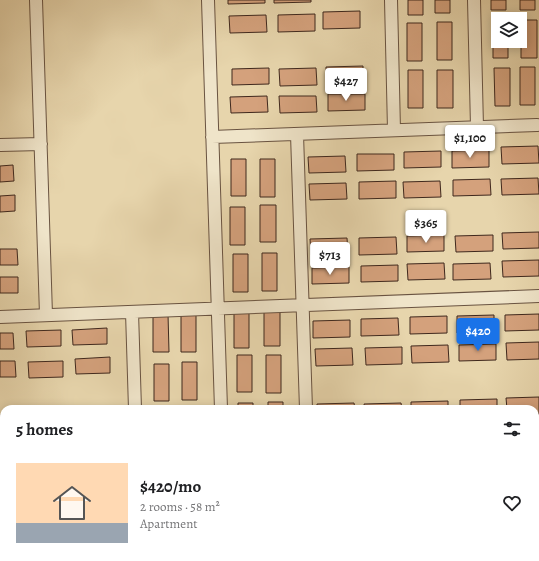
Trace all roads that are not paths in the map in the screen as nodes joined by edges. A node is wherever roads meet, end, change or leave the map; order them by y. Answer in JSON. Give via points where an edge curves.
{"nodes":[{"id":1,"x":36,"y":0,"type":"edge"},
{"id":2,"x":208,"y":0,"type":"edge"},
{"id":3,"x":391,"y":0,"type":"edge"},
{"id":4,"x":474,"y":0,"type":"edge"},
{"id":5,"x":537,"y":125,"type":"dead end"},
{"id":6,"x":477,"y":127,"type":"junction"},
{"id":7,"x":394,"y":130,"type":"junction"},
{"id":8,"x":297,"y":134,"type":"junction"},
{"id":9,"x":212,"y":137,"type":"junction"},
{"id":10,"x":41,"y":144,"type":"junction"},
{"id":11,"x":0,"y":145,"type":"edge"},
{"id":12,"x":539,"y":296,"type":"edge"},
{"id":13,"x":303,"y":305,"type":"junction"},
{"id":14,"x":218,"y":308,"type":"junction"},
{"id":15,"x":132,"y":312,"type":"junction"},
{"id":16,"x":46,"y":315,"type":"junction"},
{"id":17,"x":0,"y":317,"type":"edge"},
{"id":18,"x":135,"y":405,"type":"edge"},
{"id":19,"x":221,"y":405,"type":"edge"},
{"id":20,"x":306,"y":405,"type":"edge"}],
"edges":[{"from":1,"to":10,"type":"lane"},
{"from":2,"to":9,"type":"lane"},
{"from":3,"to":7,"type":"lane"},
{"from":4,"to":6,"type":"lane"},
{"from":5,"to":6,"type":"lane"},
{"from":6,"to":7,"type":"lane"},
{"from":7,"to":8,"type":"lane"},
{"from":8,"to":9,"type":"lane"},
{"from":8,"to":13,"type":"lane"},
{"from":9,"to":14,"type":"lane"},
{"from":10,"to":11,"type":"lane"},
{"from":10,"to":16,"type":"lane"},
{"from":12,"to":13,"type":"lane"},
{"from":13,"to":14,"type":"lane"},
{"from":13,"to":20,"type":"lane"},
{"from":14,"to":15,"type":"lane"},
{"from":14,"to":19,"type":"lane"},
{"from":15,"to":16,"type":"lane"},
{"from":15,"to":18,"type":"lane"},
{"from":16,"to":17,"type":"lane"}]}
